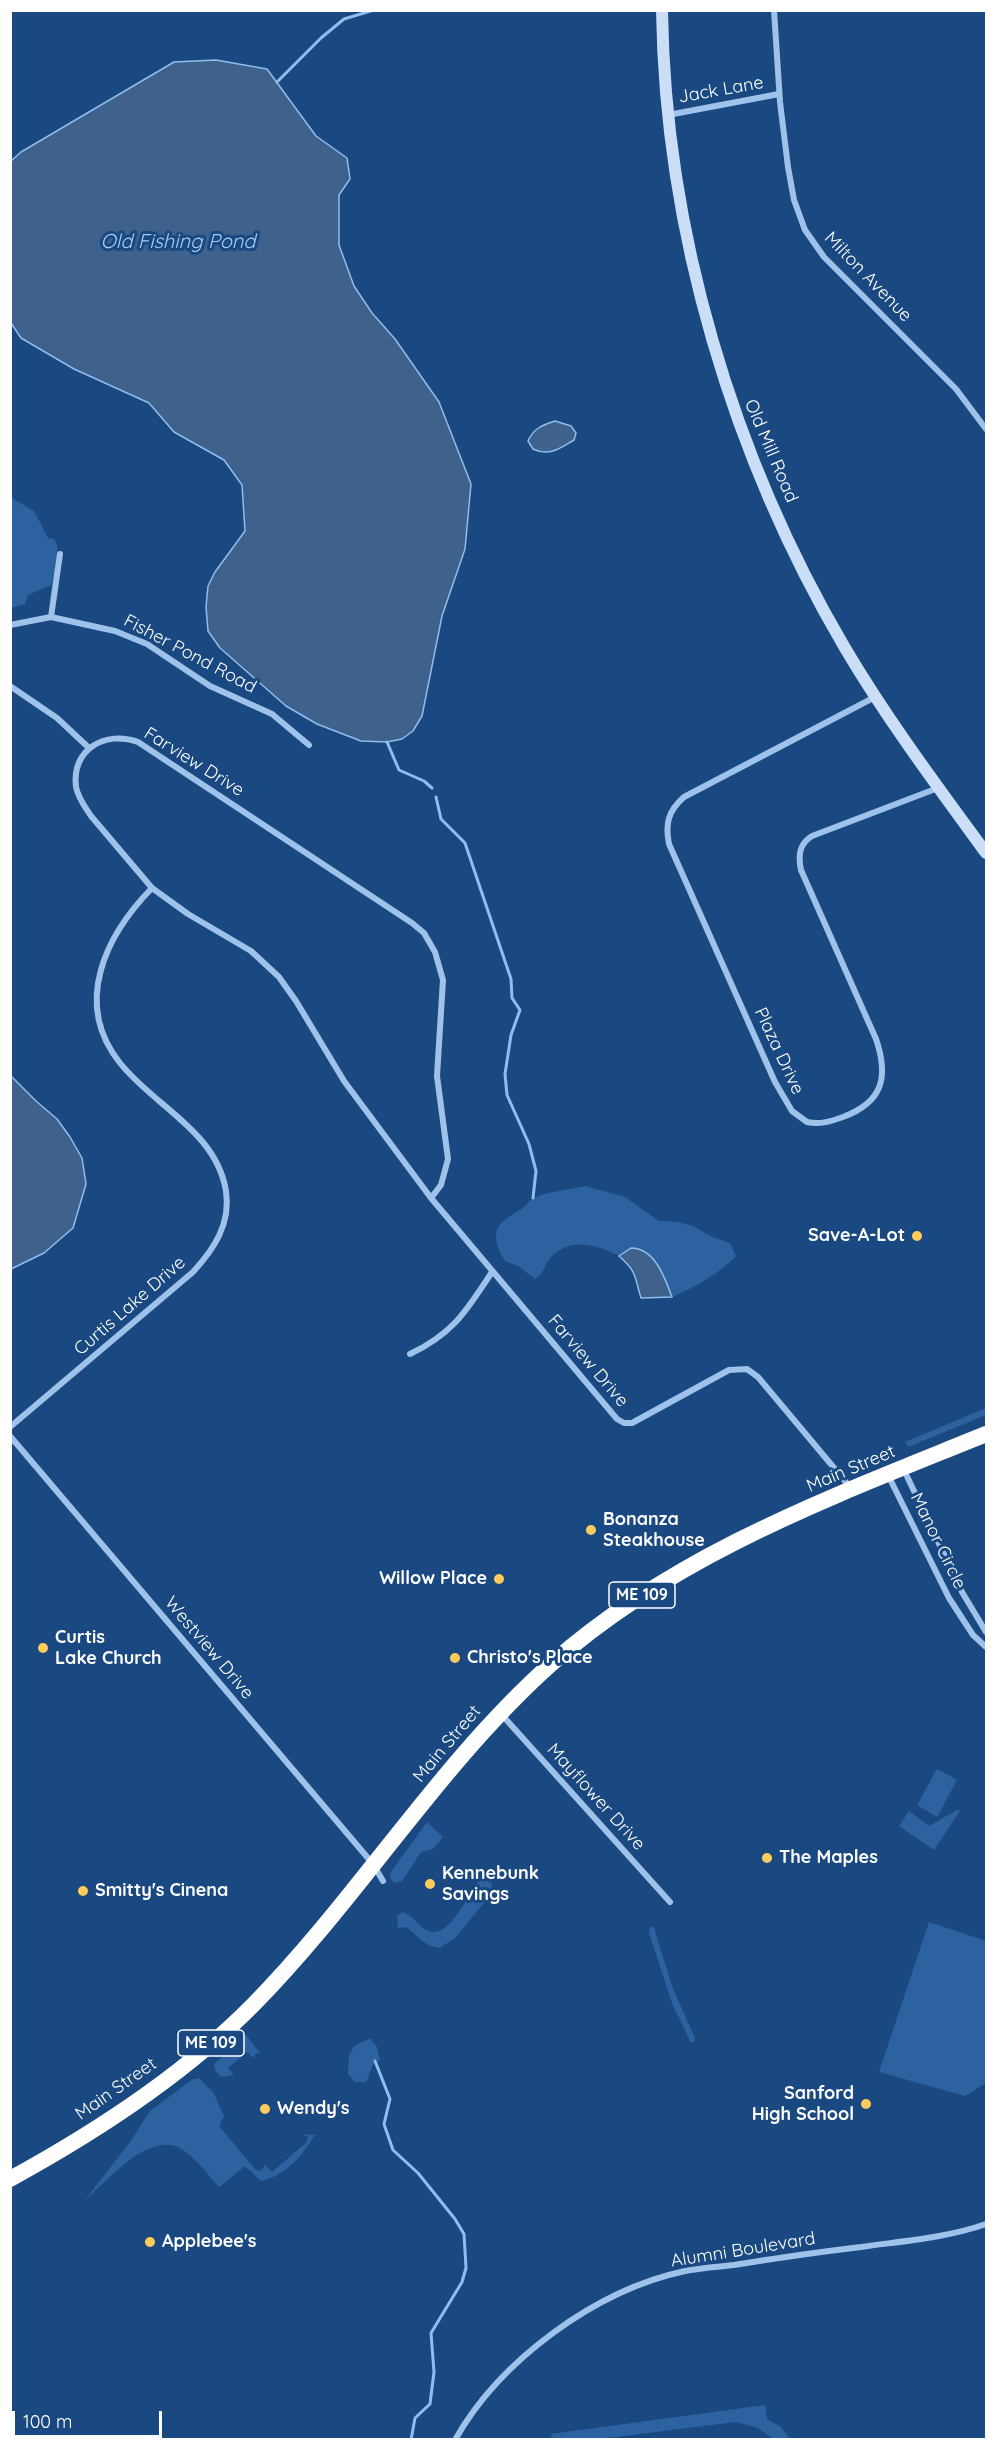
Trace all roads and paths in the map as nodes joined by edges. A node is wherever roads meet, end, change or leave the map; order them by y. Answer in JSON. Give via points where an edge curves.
{"nodes":[{"id":1,"x":662,"y":10,"type":"edge"},
{"id":2,"x":774,"y":10,"type":"edge"},
{"id":3,"x":779,"y":94,"type":"junction"},
{"id":4,"x":668,"y":115,"type":"junction"},
{"id":5,"x":987,"y":429,"type":"edge"},
{"id":6,"x":60,"y":554,"type":"dead end"},
{"id":7,"x":51,"y":617,"type":"junction"},
{"id":8,"x":10,"y":625,"type":"edge"},
{"id":9,"x":10,"y":686,"type":"edge"},
{"id":10,"x":875,"y":697,"type":"junction"},
{"id":11,"x":309,"y":745,"type":"dead end"},
{"id":12,"x":88,"y":747,"type":"junction"},
{"id":13,"x":939,"y":787,"type":"junction"},
{"id":14,"x":987,"y":853,"type":"edge"},
{"id":15,"x":152,"y":888,"type":"junction"},
{"id":16,"x":431,"y":1198,"type":"junction"},
{"id":17,"x":492,"y":1272,"type":"junction"},
{"id":18,"x":411,"y":1354,"type":"dead end"},
{"id":19,"x":10,"y":1426,"type":"edge"},
{"id":20,"x":987,"y":1434,"type":"edge"},
{"id":21,"x":10,"y":1436,"type":"edge"},
{"id":22,"x":895,"y":1471,"type":"junction"},
{"id":23,"x":853,"y":1490,"type":"junction"},
{"id":24,"x":987,"y":1632,"type":"edge"},
{"id":25,"x":987,"y":1647,"type":"edge"},
{"id":26,"x":499,"y":1713,"type":"junction"},
{"id":27,"x":374,"y":1864,"type":"junction"},
{"id":28,"x":383,"y":1881,"type":"dead end"},
{"id":29,"x":670,"y":1902,"type":"dead end"},
{"id":30,"x":10,"y":2179,"type":"edge"},
{"id":31,"x":987,"y":2224,"type":"edge"},
{"id":32,"x":455,"y":2439,"type":"edge"}],
"edges":[{"from":1,"to":4,"type":"street","name":"Old Mill Road"},
{"from":2,"to":3,"type":"street","name":"Milton Avenue"},
{"from":3,"to":4,"type":"street","name":"Jack Lane"},
{"from":3,"to":5,"type":"street","name":"Milton Avenue","via":[[792,190],[805,230],[824,257],[956,389]]},
{"from":4,"to":10,"type":"street","name":"Old Mill Road","via":[[690,252],[730,400],[827,618]]},
{"from":6,"to":7,"type":"street"},
{"from":7,"to":8,"type":"street","name":"Fisher Pond Road"},
{"from":7,"to":11,"type":"street","name":"Fisher Pond Road","via":[[100,626],[147,644],[210,686],[272,714]]},
{"from":9,"to":12,"type":"street","via":[[57,718]]},
{"from":10,"to":13,"type":"street","name":"Old Mill Road"},
{"from":10,"to":13,"type":"street","name":"Plaza Drive","via":[[684,797],[667,822],[669,844],[775,1082],[792,1111],[807,1122],[832,1120],[862,1108],[879,1090],[884,1068],[876,1039],[801,870],[801,848],[812,836]]},
{"from":12,"to":15,"type":"street","name":"Farview Drive","via":[[76,776],[78,794],[91,816]]},
{"from":12,"to":16,"type":"street","name":"Farview Drive","via":[[116,738],[138,742],[412,923],[425,936],[435,952],[443,980],[437,1076],[448,1156],[441,1185]]},
{"from":13,"to":14,"type":"street","name":"Old Mill Road"},
{"from":15,"to":16,"type":"street","name":"Farview Drive","via":[[246,947],[279,977],[344,1081]]},
{"from":15,"to":19,"type":"street","name":"Curtis Lake Drive","via":[[124,920],[106,954],[98,984],[98,1013],[104,1035],[120,1064],[196,1133],[213,1155],[226,1190],[226,1220],[213,1248],[193,1272]]},
{"from":16,"to":17,"type":"street","name":"Farview Drive"},
{"from":17,"to":18,"type":"street","via":[[452,1328]]},
{"from":17,"to":23,"type":"street","name":"Farview Drive","via":[[621,1422],[632,1423],[729,1370],[747,1369],[758,1377]]},
{"from":20,"to":22,"type":"highway","name":"Main Street","number":"ME 109"},
{"from":21,"to":27,"type":"street","name":"Westview Drive"},
{"from":22,"to":23,"type":"highway","name":"Main Street","number":"ME 109"},
{"from":22,"to":24,"type":"street","name":"Manor Circle"},
{"from":22,"to":25,"type":"street","name":"Manor Circle","via":[[949,1598],[973,1635]]},
{"from":23,"to":26,"type":"highway","name":"Main Street","number":"ME 109","via":[[762,1527],[654,1587],[582,1638]]},
{"from":26,"to":27,"type":"highway","name":"Main Street","number":"ME 109"},
{"from":26,"to":29,"type":"street","name":"Mayflower Drive"},
{"from":27,"to":28,"type":"street","name":"Westview Drive"},
{"from":27,"to":30,"type":"highway","name":"Main Street","number":"ME 109","via":[[293,1962],[210,2044],[94,2130]]},
{"from":31,"to":32,"type":"street","name":"Alumni Boulevard","via":[[934,2237],[685,2271],[635,2287],[591,2307],[527,2355],[488,2394]]}]}
